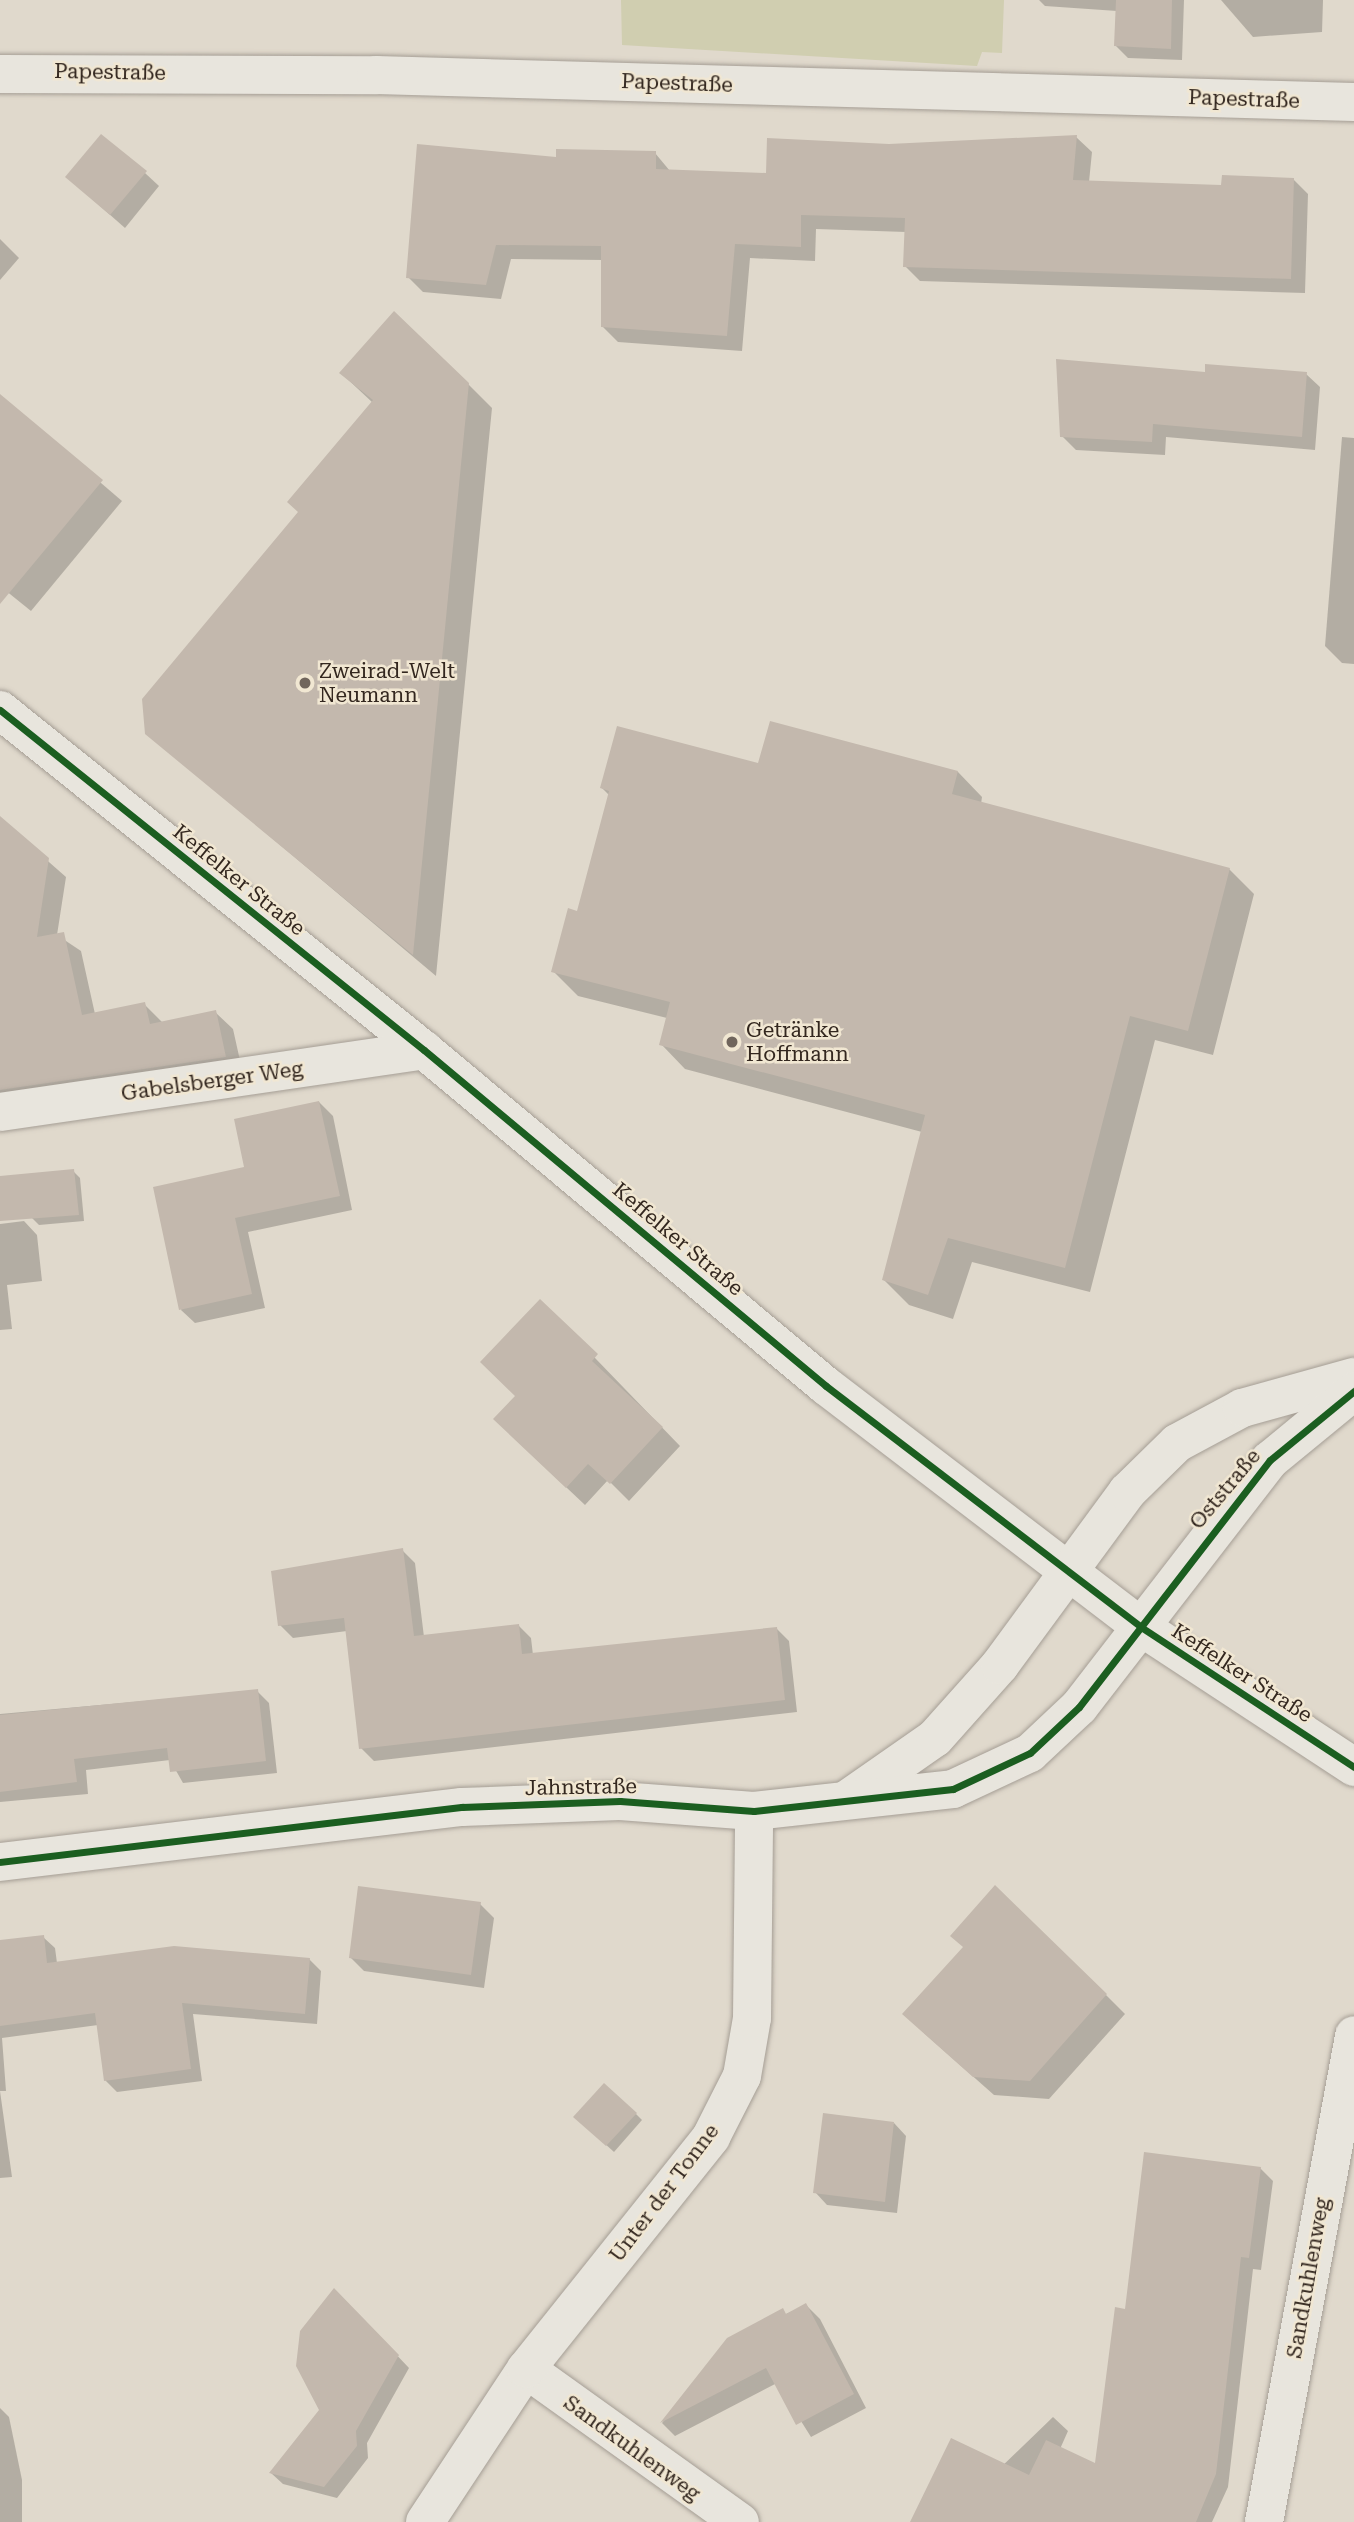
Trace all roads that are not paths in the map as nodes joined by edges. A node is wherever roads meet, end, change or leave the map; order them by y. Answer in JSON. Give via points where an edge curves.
{"nodes":[{"id":1,"x":0,"y":74,"type":"edge"},
{"id":2,"x":1354,"y":102,"type":"edge"},
{"id":3,"x":0,"y":710,"type":"edge"},
{"id":4,"x":424,"y":1051,"type":"junction"},
{"id":5,"x":0,"y":1112,"type":"edge"},
{"id":6,"x":1354,"y":1377,"type":"edge"},
{"id":7,"x":1354,"y":1391,"type":"edge"},
{"id":8,"x":1068,"y":1573,"type":"junction"},
{"id":9,"x":1142,"y":1627,"type":"junction"},
{"id":10,"x":1354,"y":1767,"type":"edge"},
{"id":11,"x":844,"y":1801,"type":"junction"},
{"id":12,"x":754,"y":1811,"type":"junction"},
{"id":13,"x":0,"y":1862,"type":"edge"},
{"id":14,"x":1354,"y":2035,"type":"edge"},
{"id":15,"x":526,"y":2369,"type":"junction"},
{"id":16,"x":425,"y":2522,"type":"edge"},
{"id":17,"x":740,"y":2522,"type":"edge"},
{"id":18,"x":1264,"y":2522,"type":"edge"}],
"edges":[{"from":1,"to":2,"type":"street","name":"Papestraße","via":[[376,75]]},
{"from":3,"to":4,"type":"street","name":"Keffelker Straße"},
{"from":4,"to":5,"type":"street","name":"Gabelsberger Weg"},
{"from":4,"to":8,"type":"street","name":"Keffelker Straße","via":[[826,1387]]},
{"from":6,"to":8,"type":"street","via":[[1242,1408],[1177,1443],[1127,1492]]},
{"from":7,"to":9,"type":"street","name":"Oststraße","via":[[1270,1460]]},
{"from":8,"to":9,"type":"street","name":"Keffelker Straße"},
{"from":8,"to":11,"type":"street","name":"Jahnstraße","via":[[1000,1665],[935,1738]]},
{"from":9,"to":10,"type":"street","name":"Keffelker Straße"},
{"from":9,"to":11,"type":"street","name":"Jahnstraße","via":[[1079,1707],[1030,1753],[953,1789]]},
{"from":11,"to":12,"type":"street","name":"Jahnstraße"},
{"from":12,"to":13,"type":"street","name":"Jahnstraße","via":[[620,1801],[462,1807]]},
{"from":12,"to":15,"type":"street","name":"Unter der Tonne","via":[[752,2018],[742,2076],[710,2137]]},
{"from":14,"to":18,"type":"street","name":"Sandkuhlenweg"},
{"from":15,"to":16,"type":"street","name":"Unter der Tonne"},
{"from":15,"to":17,"type":"street","name":"Sandkuhlenweg"}]}
